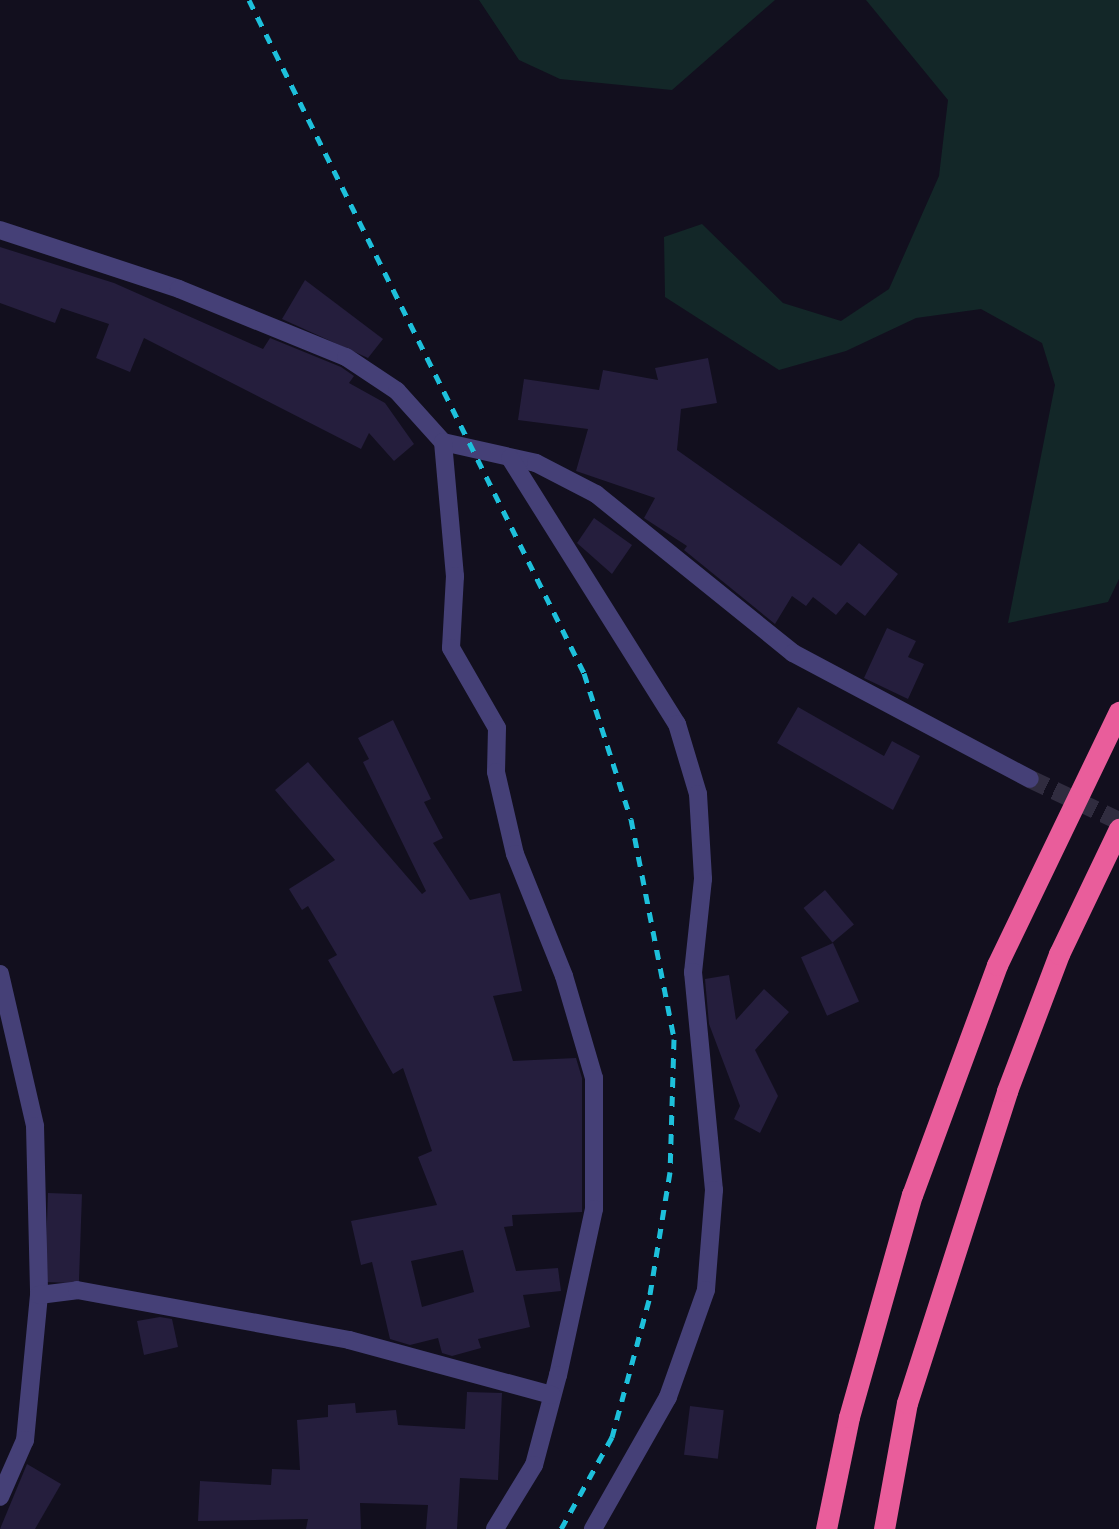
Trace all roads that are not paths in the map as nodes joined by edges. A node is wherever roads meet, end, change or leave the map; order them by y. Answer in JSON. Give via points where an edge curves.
{"nodes":[{"id":1,"x":0,"y":230,"type":"edge"},
{"id":2,"x":443,"y":442,"type":"junction"},
{"id":3,"x":510,"y":458,"type":"junction"},
{"id":4,"x":1119,"y":712,"type":"edge"},
{"id":5,"x":1030,"y":779,"type":"tunnel mouth"},
{"id":6,"x":1119,"y":829,"type":"edge"},
{"id":7,"x":0,"y":974,"type":"edge"},
{"id":8,"x":39,"y":1295,"type":"junction"},
{"id":9,"x":552,"y":1395,"type":"junction"},
{"id":10,"x":0,"y":1497,"type":"edge"},
{"id":11,"x":495,"y":1529,"type":"edge"},
{"id":12,"x":593,"y":1529,"type":"edge"},
{"id":13,"x":826,"y":1529,"type":"edge"},
{"id":14,"x":884,"y":1529,"type":"edge"}],
"edges":[{"from":1,"to":2,"type":"street","via":[[167,285],[346,357],[397,391]]},
{"from":2,"to":3,"type":"street"},
{"from":2,"to":9,"type":"street","via":[[455,576],[451,648],[497,728],[496,772],[515,854],[564,976],[594,1078],[594,1209]]},
{"from":3,"to":5,"type":"street","via":[[536,463],[596,495],[793,653]]},
{"from":3,"to":12,"type":"street","via":[[677,724],[698,794],[703,879],[693,972],[713,1190],[706,1290],[668,1397]]},
{"from":4,"to":13,"type":"highway","via":[[997,965],[912,1195],[849,1417]]},
{"from":6,"to":14,"type":"highway","via":[[1059,954],[1007,1091],[907,1403]]},
{"from":7,"to":8,"type":"street","via":[[35,1126]]},
{"from":8,"to":9,"type":"street","via":[[77,1290],[349,1340]]},
{"from":8,"to":10,"type":"street","via":[[25,1440]]},
{"from":9,"to":11,"type":"street","via":[[534,1465]]}]}
